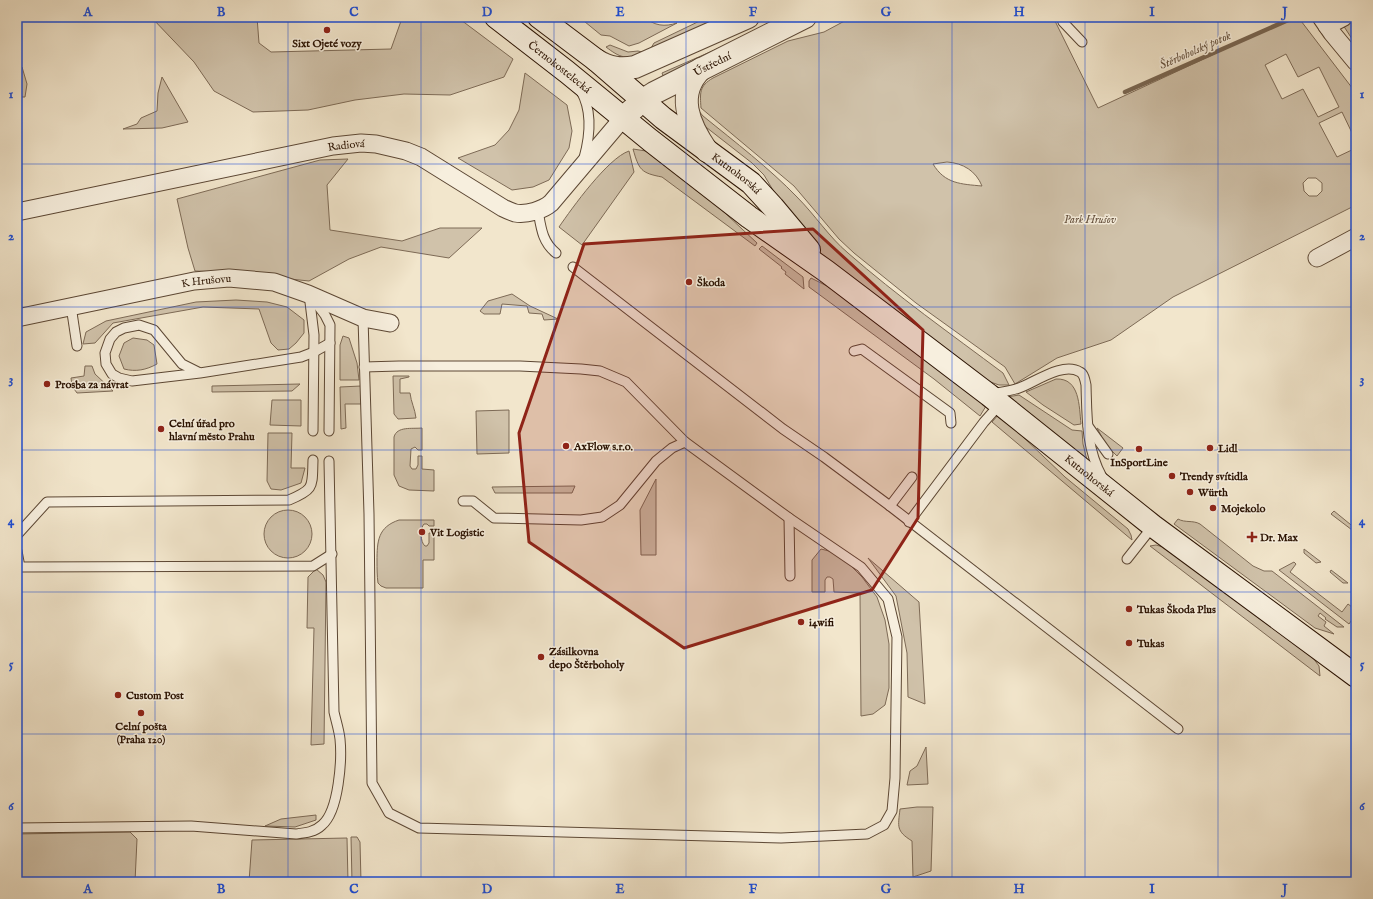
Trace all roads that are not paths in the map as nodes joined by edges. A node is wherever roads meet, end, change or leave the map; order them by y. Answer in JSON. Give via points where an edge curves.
{"nodes":[{"id":1,"x":496,"y":17,"type":"edge"},
{"id":2,"x":539,"y":17,"type":"edge"},
{"id":3,"x":748,"y":17,"type":"edge"},
{"id":4,"x":805,"y":17,"type":"edge"},
{"id":5,"x":1061,"y":17,"type":"edge"},
{"id":6,"x":1344,"y":17,"type":"edge"},
{"id":7,"x":1324,"y":21,"type":"edge"},
{"id":8,"x":1082,"y":42,"type":"dead end"},
{"id":9,"x":596,"y":60,"type":"junction"},
{"id":10,"x":651,"y":60,"type":"junction"},
{"id":11,"x":1356,"y":62,"type":"edge"},
{"id":12,"x":701,"y":69,"type":"junction"},
{"id":13,"x":567,"y":72,"type":"junction"},
{"id":14,"x":638,"y":96,"type":"junction"},
{"id":15,"x":623,"y":118,"type":"junction"},
{"id":16,"x":707,"y":150,"type":"junction"},
{"id":17,"x":581,"y":168,"type":"junction"},
{"id":18,"x":538,"y":211,"type":"junction"},
{"id":19,"x":17,"y":212,"type":"edge"},
{"id":20,"x":1356,"y":237,"type":"edge"},
{"id":21,"x":556,"y":253,"type":"dead end"},
{"id":22,"x":1317,"y":258,"type":"dead end"},
{"id":23,"x":573,"y":267,"type":"dead end"},
{"id":24,"x":826,"y":271,"type":"junction"},
{"id":25,"x":308,"y":294,"type":"junction"},
{"id":26,"x":71,"y":306,"type":"junction"},
{"id":27,"x":17,"y":318,"type":"edge"},
{"id":28,"x":363,"y":318,"type":"junction"},
{"id":29,"x":390,"y":323,"type":"dead end"},
{"id":30,"x":330,"y":342,"type":"junction"},
{"id":31,"x":77,"y":346,"type":"dead end"},
{"id":32,"x":854,"y":351,"type":"dead end"},
{"id":33,"x":314,"y":352,"type":"junction"},
{"id":34,"x":364,"y":367,"type":"junction"},
{"id":35,"x":200,"y":373,"type":"junction"},
{"id":36,"x":994,"y":400,"type":"junction"},
{"id":37,"x":951,"y":423,"type":"dead end"},
{"id":38,"x":1088,"y":426,"type":"junction"},
{"id":39,"x":313,"y":430,"type":"dead end"},
{"id":40,"x":329,"y":431,"type":"dead end"},
{"id":41,"x":685,"y":442,"type":"junction"},
{"id":42,"x":1108,"y":454,"type":"dead end"},
{"id":43,"x":313,"y":460,"type":"dead end"},
{"id":44,"x":329,"y":461,"type":"dead end"},
{"id":45,"x":912,"y":477,"type":"dead end"},
{"id":46,"x":1109,"y":491,"type":"junction"},
{"id":47,"x":463,"y":501,"type":"dead end"},
{"id":48,"x":890,"y":506,"type":"junction"},
{"id":49,"x":789,"y":518,"type":"junction"},
{"id":50,"x":909,"y":522,"type":"junction"},
{"id":51,"x":1153,"y":526,"type":"junction"},
{"id":52,"x":17,"y":535,"type":"edge"},
{"id":53,"x":17,"y":551,"type":"edge"},
{"id":54,"x":332,"y":554,"type":"junction"},
{"id":55,"x":1127,"y":559,"type":"dead end"},
{"id":56,"x":790,"y":576,"type":"dead end"},
{"id":57,"x":1356,"y":676,"type":"edge"},
{"id":58,"x":1178,"y":729,"type":"dead end"},
{"id":59,"x":17,"y":828,"type":"edge"}],
"edges":[{"from":1,"to":13,"type":"main road","name":"Černokostelecká"},
{"from":2,"to":9,"type":"main road"},
{"from":3,"to":10,"type":"main road"},
{"from":4,"to":12,"type":"main road","name":"Ústřední"},
{"from":5,"to":8,"type":"lane"},
{"from":6,"to":7,"type":"street"},
{"from":7,"to":11,"type":"street"},
{"from":9,"to":10,"type":"main road","via":[[605,66],[624,68],[639,66]]},
{"from":9,"to":14,"type":"main road"},
{"from":10,"to":14,"type":"main road","via":[[640,74]]},
{"from":12,"to":14,"type":"main road","name":"Ústřední","via":[[654,93]]},
{"from":12,"to":16,"type":"main road","via":[[690,82],[687,104],[694,129]]},
{"from":13,"to":15,"type":"main road","name":"Černokostelecká"},
{"from":13,"to":17,"type":"lane","via":[[582,92],[589,113],[589,138]]},
{"from":14,"to":15,"type":"main road"},
{"from":14,"to":16,"type":"main road","name":"Kutnohorská"},
{"from":15,"to":17,"type":"street"},
{"from":15,"to":24,"type":"main road","name":"Kutnohorská","via":[[749,217]]},
{"from":16,"to":24,"type":"main road","name":"Kutnohorská","via":[[751,183]]},
{"from":17,"to":18,"type":"street","via":[[551,203]]},
{"from":18,"to":19,"type":"street","name":"Radiová","via":[[516,213],[503,208],[421,157],[391,147],[361,143],[333,146]]},
{"from":18,"to":21,"type":"lane","via":[[544,239]]},
{"from":20,"to":22,"type":"street"},
{"from":23,"to":48,"type":"lane","via":[[783,429],[824,456]]},
{"from":24,"to":36,"type":"main road","name":"Kutnohorská"},
{"from":25,"to":26,"type":"street","name":"K Hrušovu","via":[[274,282],[213,279]]},
{"from":25,"to":28,"type":"street","name":"K Hrušovu"},
{"from":25,"to":30,"type":"lane","via":[[330,325]]},
{"from":25,"to":33,"type":"lane","via":[[314,323]]},
{"from":26,"to":27,"type":"street","name":"K Hrušovu"},
{"from":26,"to":31,"type":"lane"},
{"from":28,"to":29,"type":"street","name":"K Hrušovu"},
{"from":28,"to":34,"type":"lane"},
{"from":30,"to":33,"type":"lane"},
{"from":30,"to":40,"type":"lane"},
{"from":32,"to":37,"type":"lane","via":[[862,349],[950,413]]},
{"from":33,"to":35,"type":"lane","via":[[301,357]]},
{"from":33,"to":39,"type":"lane"},
{"from":34,"to":41,"type":"lane","via":[[520,366],[600,371],[626,382]]},
{"from":34,"to":49,"type":"lane","via":[[369,514],[372,783],[389,813],[419,828],[781,838],[867,834],[884,825],[892,811],[895,778],[897,637],[888,599],[861,566]]},
{"from":35,"to":35,"type":"lane","via":[[132,381],[112,374],[106,364],[105,353],[110,339],[116,332],[139,325],[154,330],[182,364]]},
{"from":36,"to":38,"type":"lane","via":[[1048,374],[1074,369],[1080,372],[1085,381]]},
{"from":36,"to":46,"type":"main road","name":"Kutnohorská"},
{"from":36,"to":50,"type":"lane","via":[[984,422]]},
{"from":38,"to":42,"type":"lane"},
{"from":38,"to":46,"type":"lane","via":[[1092,453]]},
{"from":41,"to":47,"type":"lane","via":[[672,448],[656,461],[620,505],[602,517],[581,520],[494,518],[473,501]]},
{"from":41,"to":49,"type":"lane"},
{"from":43,"to":52,"type":"lane","via":[[312,484],[306,493],[289,500],[47,502]]},
{"from":44,"to":54,"type":"lane"},
{"from":45,"to":48,"type":"lane"},
{"from":46,"to":51,"type":"main road","name":"Kutnohorská"},
{"from":48,"to":50,"type":"lane"},
{"from":49,"to":56,"type":"lane"},
{"from":50,"to":58,"type":"lane"},
{"from":51,"to":55,"type":"lane"},
{"from":51,"to":57,"type":"main road","name":"Kutnohorská"},
{"from":53,"to":54,"type":"lane","via":[[20,566],[313,566]]},
{"from":54,"to":59,"type":"lane","via":[[334,712],[340,739],[340,769],[335,802],[323,825],[310,832],[296,834],[191,826]]}]}
